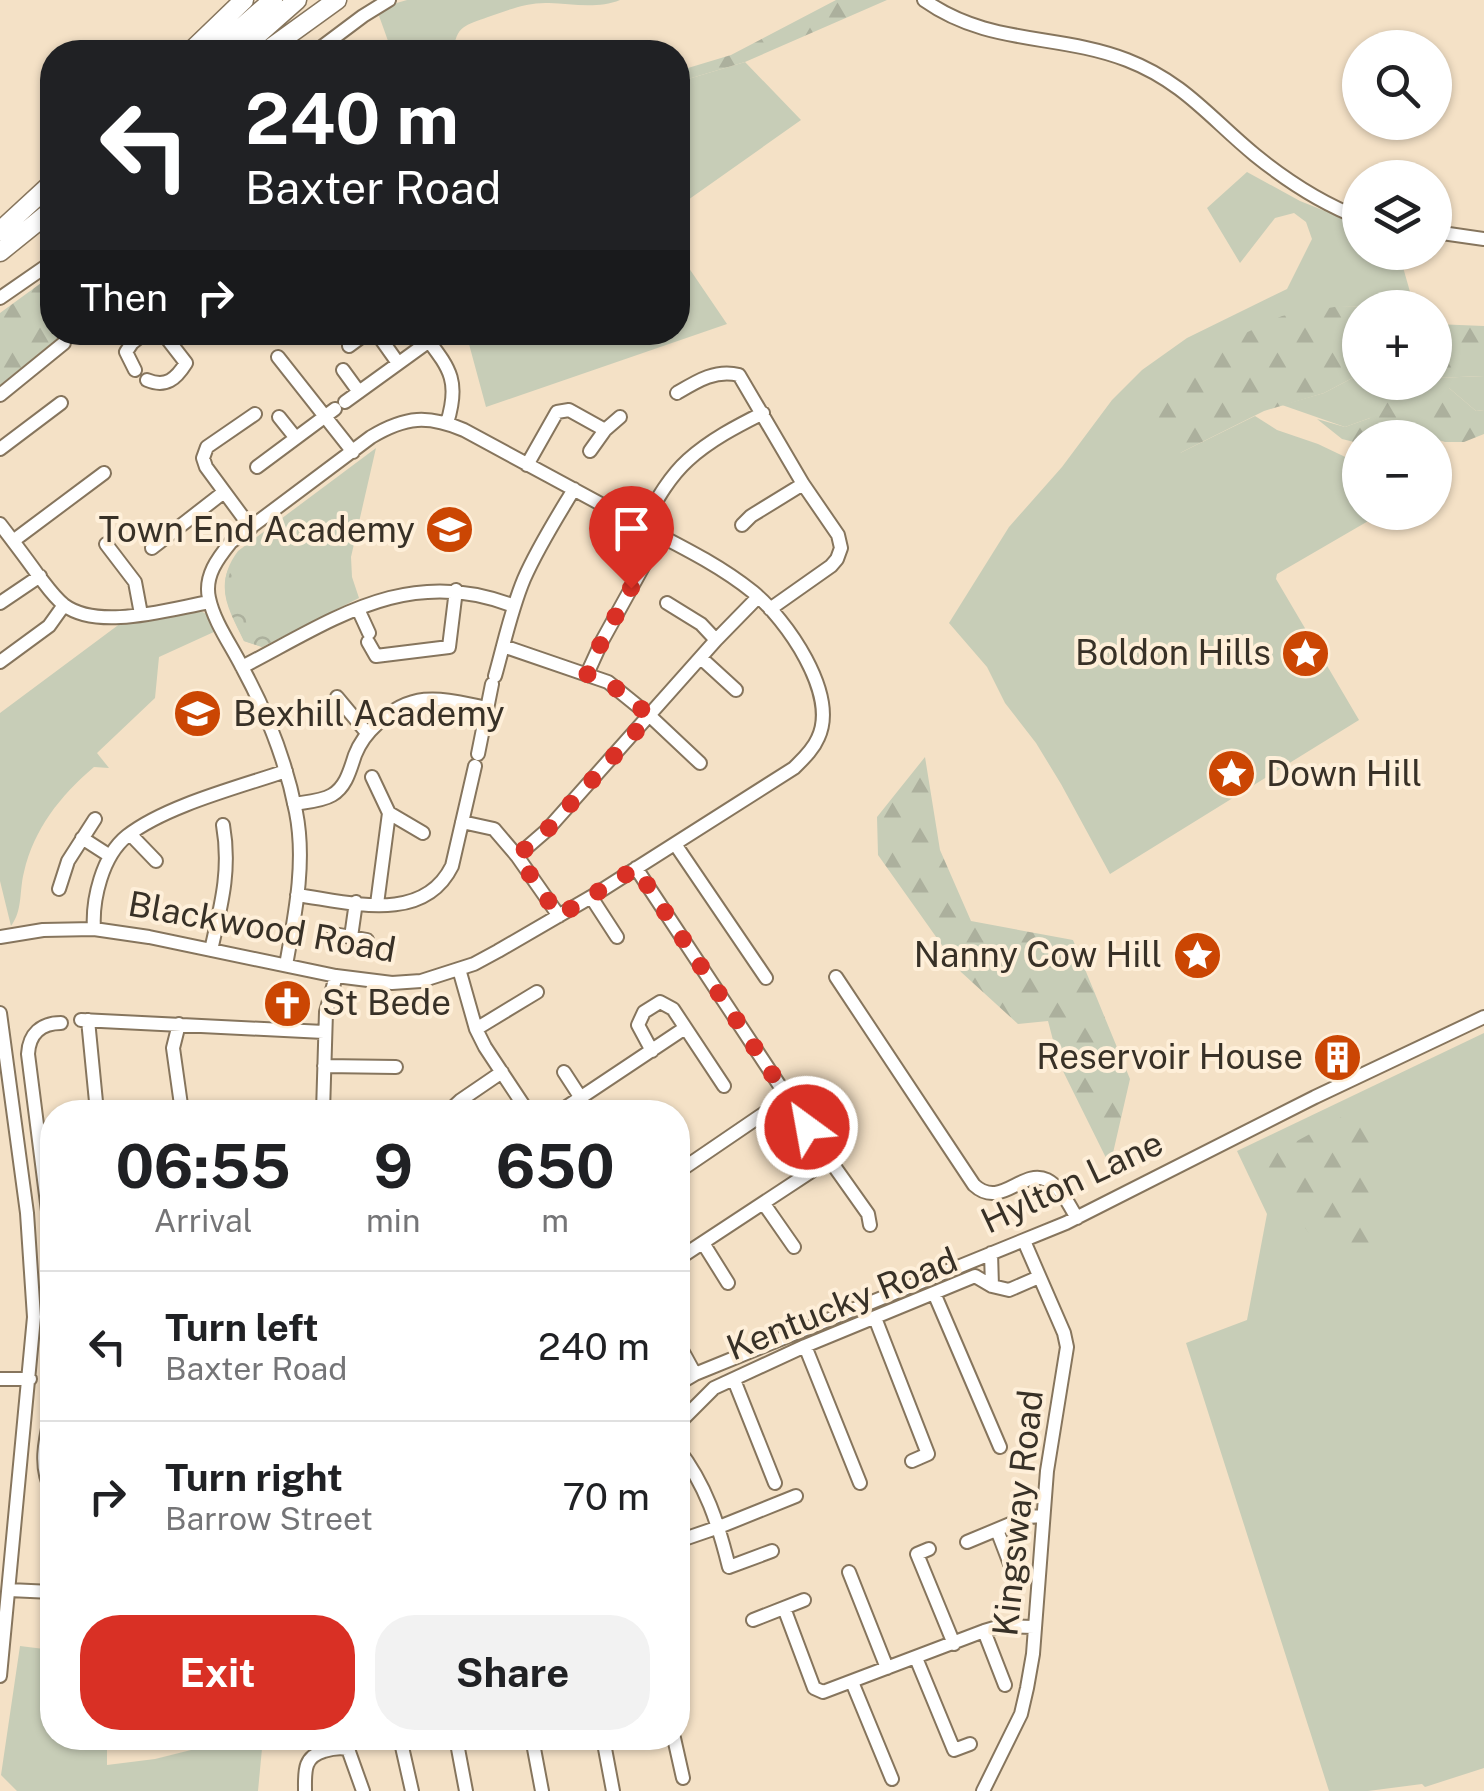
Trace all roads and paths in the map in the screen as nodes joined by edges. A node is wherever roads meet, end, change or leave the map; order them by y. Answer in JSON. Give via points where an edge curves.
{"nodes":[{"id":1,"x":244,"y":0,"type":"edge"},
{"id":2,"x":272,"y":0,"type":"edge"},
{"id":3,"x":297,"y":0,"type":"edge"},
{"id":4,"x":337,"y":0,"type":"edge"},
{"id":5,"x":389,"y":0,"type":"edge"},
{"id":6,"x":924,"y":0,"type":"edge"},
{"id":7,"x":202,"y":40,"type":"edge"},
{"id":8,"x":227,"y":40,"type":"edge"},
{"id":9,"x":252,"y":40,"type":"edge"},
{"id":10,"x":282,"y":40,"type":"edge"},
{"id":11,"x":331,"y":40,"type":"edge"},
{"id":12,"x":40,"y":197,"type":"edge"},
{"id":13,"x":1342,"y":211,"type":"edge"},
{"id":14,"x":40,"y":220,"type":"edge"},
{"id":15,"x":0,"y":232,"type":"edge"},
{"id":16,"x":1452,"y":234,"type":"edge"},
{"id":17,"x":1484,"y":239,"type":"edge"},
{"id":18,"x":0,"y":252,"type":"edge"},
{"id":19,"x":40,"y":270,"type":"edge"},
{"id":20,"x":0,"y":298,"type":"edge"},
{"id":21,"x":60,"y":345,"type":"edge"},
{"id":22,"x":131,"y":345,"type":"edge"},
{"id":23,"x":172,"y":345,"type":"edge"},
{"id":24,"x":385,"y":345,"type":"edge"},
{"id":25,"x":417,"y":345,"type":"edge"},
{"id":26,"x":431,"y":345,"type":"edge"},
{"id":27,"x":278,"y":357,"type":"dead end"},
{"id":28,"x":398,"y":364,"type":"junction"},
{"id":29,"x":134,"y":370,"type":"dead end"},
{"id":30,"x":343,"y":370,"type":"dead end"},
{"id":31,"x":146,"y":380,"type":"dead end"},
{"id":32,"x":360,"y":392,"type":"junction"},
{"id":33,"x":678,"y":393,"type":"dead end"},
{"id":34,"x":0,"y":395,"type":"edge"},
{"id":35,"x":61,"y":402,"type":"dead end"},
{"id":36,"x":335,"y":409,"type":"junction"},
{"id":37,"x":763,"y":413,"type":"junction"},
{"id":38,"x":255,"y":414,"type":"dead end"},
{"id":39,"x":620,"y":416,"type":"dead end"},
{"id":40,"x":279,"y":417,"type":"dead end"},
{"id":41,"x":447,"y":423,"type":"junction"},
{"id":42,"x":605,"y":430,"type":"junction"},
{"id":43,"x":295,"y":437,"type":"junction"},
{"id":44,"x":0,"y":448,"type":"edge"},
{"id":45,"x":590,"y":451,"type":"dead end"},
{"id":46,"x":352,"y":452,"type":"junction"},
{"id":47,"x":528,"y":465,"type":"junction"},
{"id":48,"x":257,"y":467,"type":"dead end"},
{"id":49,"x":104,"y":472,"type":"dead end"},
{"id":50,"x":804,"y":484,"type":"junction"},
{"id":51,"x":574,"y":489,"type":"junction"},
{"id":52,"x":224,"y":492,"type":"junction"},
{"id":53,"x":0,"y":524,"type":"edge"},
{"id":54,"x":742,"y":525,"type":"dead end"},
{"id":55,"x":642,"y":526,"type":"junction"},
{"id":56,"x":251,"y":528,"type":"junction"},
{"id":57,"x":660,"y":536,"type":"junction"},
{"id":58,"x":13,"y":541,"type":"junction"},
{"id":59,"x":106,"y":544,"type":"dead end"},
{"id":60,"x":152,"y":548,"type":"dead end"},
{"id":61,"x":40,"y":576,"type":"junction"},
{"id":62,"x":456,"y":590,"type":"junction"},
{"id":63,"x":758,"y":597,"type":"junction"},
{"id":64,"x":210,"y":602,"type":"junction"},
{"id":65,"x":0,"y":603,"type":"edge"},
{"id":66,"x":667,"y":604,"type":"dead end"},
{"id":67,"x":64,"y":605,"type":"junction"},
{"id":68,"x":514,"y":606,"type":"junction"},
{"id":69,"x":770,"y":608,"type":"junction"},
{"id":70,"x":358,"y":609,"type":"junction"},
{"id":71,"x":142,"y":614,"type":"junction"},
{"id":72,"x":716,"y":640,"type":"junction"},
{"id":73,"x":503,"y":646,"type":"junction"},
{"id":74,"x":701,"y":658,"type":"junction"},
{"id":75,"x":0,"y":662,"type":"edge"},
{"id":76,"x":242,"y":667,"type":"junction"},
{"id":77,"x":587,"y":674,"type":"junction"},
{"id":78,"x":736,"y":690,"type":"dead end"},
{"id":79,"x":337,"y":697,"type":"dead end"},
{"id":80,"x":486,"y":708,"type":"junction"},
{"id":81,"x":650,"y":716,"type":"junction"},
{"id":82,"x":367,"y":733,"type":"junction"},
{"id":83,"x":700,"y":762,"type":"dead end"},
{"id":84,"x":286,"y":771,"type":"junction"},
{"id":85,"x":372,"y":776,"type":"dead end"},
{"id":86,"x":294,"y":804,"type":"junction"},
{"id":87,"x":389,"y":813,"type":"junction"},
{"id":88,"x":95,"y":819,"type":"dead end"},
{"id":89,"x":462,"y":822,"type":"junction"},
{"id":90,"x":223,"y":825,"type":"dead end"},
{"id":91,"x":423,"y":833,"type":"dead end"},
{"id":92,"x":130,"y":834,"type":"junction"},
{"id":93,"x":82,"y":838,"type":"junction"},
{"id":94,"x":675,"y":844,"type":"junction"},
{"id":95,"x":110,"y":856,"type":"junction"},
{"id":96,"x":517,"y":856,"type":"junction"},
{"id":97,"x":156,"y":861,"type":"dead end"},
{"id":98,"x":636,"y":868,"type":"junction"},
{"id":99,"x":60,"y":889,"type":"dead end"},
{"id":100,"x":297,"y":895,"type":"junction"},
{"id":101,"x":592,"y":898,"type":"junction"},
{"id":102,"x":356,"y":902,"type":"junction"},
{"id":103,"x":377,"y":904,"type":"junction"},
{"id":104,"x":559,"y":916,"type":"junction"},
{"id":105,"x":94,"y":930,"type":"junction"},
{"id":106,"x":334,"y":934,"type":"dead end"},
{"id":107,"x":0,"y":937,"type":"edge"},
{"id":108,"x":351,"y":937,"type":"junction"},
{"id":109,"x":617,"y":937,"type":"dead end"},
{"id":110,"x":368,"y":940,"type":"dead end"},
{"id":111,"x":211,"y":950,"type":"junction"},
{"id":112,"x":286,"y":965,"type":"junction"},
{"id":113,"x":458,"y":969,"type":"junction"},
{"id":114,"x":336,"y":976,"type":"junction"},
{"id":115,"x":836,"y":977,"type":"dead end"},
{"id":116,"x":766,"y":978,"type":"dead end"},
{"id":117,"x":537,"y":992,"type":"dead end"},
{"id":118,"x":0,"y":1013,"type":"edge"},
{"id":119,"x":1484,"y":1017,"type":"edge"},
{"id":120,"x":62,"y":1023,"type":"dead end"},
{"id":121,"x":179,"y":1024,"type":"junction"},
{"id":122,"x":685,"y":1028,"type":"junction"},
{"id":123,"x":476,"y":1029,"type":"junction"},
{"id":124,"x":324,"y":1032,"type":"junction"},
{"id":125,"x":652,"y":1051,"type":"junction"},
{"id":126,"x":324,"y":1066,"type":"junction"},
{"id":127,"x":396,"y":1067,"type":"dead end"},
{"id":128,"x":502,"y":1072,"type":"junction"},
{"id":129,"x":564,"y":1072,"type":"dead end"},
{"id":130,"x":724,"y":1086,"type":"dead end"},
{"id":131,"x":788,"y":1097,"type":"junction"},
{"id":132,"x":580,"y":1098,"type":"junction"},
{"id":133,"x":95,"y":1100,"type":"edge"},
{"id":134,"x":180,"y":1100,"type":"edge"},
{"id":135,"x":324,"y":1100,"type":"edge"},
{"id":136,"x":461,"y":1100,"type":"edge"},
{"id":137,"x":520,"y":1100,"type":"edge"},
{"id":138,"x":577,"y":1100,"type":"edge"},
{"id":139,"x":40,"y":1138,"type":"edge"},
{"id":140,"x":830,"y":1159,"type":"junction"},
{"id":141,"x":690,"y":1164,"type":"edge"},
{"id":142,"x":764,"y":1204,"type":"junction"},
{"id":143,"x":1076,"y":1218,"type":"junction"},
{"id":144,"x":870,"y":1224,"type":"dead end"},
{"id":145,"x":1024,"y":1241,"type":"junction"},
{"id":146,"x":702,"y":1242,"type":"junction"},
{"id":147,"x":794,"y":1247,"type":"dead end"},
{"id":148,"x":690,"y":1250,"type":"edge"},
{"id":149,"x":991,"y":1253,"type":"junction"},
{"id":150,"x":1039,"y":1276,"type":"junction"},
{"id":151,"x":728,"y":1282,"type":"dead end"},
{"id":152,"x":992,"y":1286,"type":"junction"},
{"id":153,"x":934,"y":1294,"type":"junction"},
{"id":154,"x":875,"y":1318,"type":"junction"},
{"id":155,"x":805,"y":1346,"type":"junction"},
{"id":156,"x":690,"y":1365,"type":"edge"},
{"id":157,"x":695,"y":1374,"type":"junction"},
{"id":158,"x":690,"y":1377,"type":"edge"},
{"id":159,"x":30,"y":1378,"type":"junction"},
{"id":160,"x":0,"y":1379,"type":"edge"},
{"id":161,"x":734,"y":1380,"type":"junction"},
{"id":162,"x":690,"y":1412,"type":"edge"},
{"id":163,"x":1000,"y":1447,"type":"dead end"},
{"id":164,"x":912,"y":1460,"type":"dead end"},
{"id":165,"x":690,"y":1465,"type":"edge"},
{"id":166,"x":776,"y":1482,"type":"dead end"},
{"id":167,"x":860,"y":1483,"type":"dead end"},
{"id":168,"x":796,"y":1496,"type":"dead end"},
{"id":169,"x":1043,"y":1516,"type":"junction"},
{"id":170,"x":719,"y":1527,"type":"junction"},
{"id":171,"x":997,"y":1530,"type":"junction"},
{"id":172,"x":690,"y":1537,"type":"edge"},
{"id":173,"x":968,"y":1542,"type":"dead end"},
{"id":174,"x":929,"y":1549,"type":"dead end"},
{"id":175,"x":772,"y":1551,"type":"dead end"},
{"id":176,"x":1010,"y":1564,"type":"dead end"},
{"id":177,"x":849,"y":1572,"type":"dead end"},
{"id":178,"x":10,"y":1590,"type":"junction"},
{"id":179,"x":40,"y":1591,"type":"edge"},
{"id":180,"x":804,"y":1600,"type":"dead end"},
{"id":181,"x":784,"y":1608,"type":"junction"},
{"id":182,"x":753,"y":1620,"type":"dead end"},
{"id":183,"x":1034,"y":1627,"type":"junction"},
{"id":184,"x":984,"y":1631,"type":"junction"},
{"id":185,"x":954,"y":1644,"type":"junction"},
{"id":186,"x":916,"y":1658,"type":"junction"},
{"id":187,"x":887,"y":1668,"type":"junction"},
{"id":188,"x":0,"y":1676,"type":"edge"},
{"id":189,"x":852,"y":1682,"type":"junction"},
{"id":190,"x":1006,"y":1686,"type":"dead end"},
{"id":191,"x":970,"y":1744,"type":"dead end"},
{"id":192,"x":334,"y":1750,"type":"edge"},
{"id":193,"x":348,"y":1750,"type":"edge"},
{"id":194,"x":403,"y":1750,"type":"edge"},
{"id":195,"x":458,"y":1750,"type":"edge"},
{"id":196,"x":534,"y":1750,"type":"edge"},
{"id":197,"x":605,"y":1750,"type":"edge"},
{"id":198,"x":676,"y":1750,"type":"edge"},
{"id":199,"x":682,"y":1778,"type":"dead end"},
{"id":200,"x":892,"y":1779,"type":"dead end"},
{"id":201,"x":305,"y":1791,"type":"edge"},
{"id":202,"x":363,"y":1791,"type":"edge"},
{"id":203,"x":412,"y":1791,"type":"edge"},
{"id":204,"x":466,"y":1791,"type":"edge"},
{"id":205,"x":542,"y":1791,"type":"edge"},
{"id":206,"x":613,"y":1791,"type":"edge"},
{"id":207,"x":983,"y":1791,"type":"edge"}],
"edges":[{"from":1,"to":7,"type":"highway"},
{"from":2,"to":8,"type":"highway"},
{"from":3,"to":9,"type":"highway"},
{"from":4,"to":10,"type":"highway"},
{"from":5,"to":11,"type":"street"},
{"from":6,"to":13,"type":"street","via":[[983,30],[1094,51],[1155,73],[1194,98],[1257,156]]},
{"from":12,"to":15,"type":"highway"},
{"from":14,"to":18,"type":"highway"},
{"from":16,"to":17,"type":"street"},
{"from":19,"to":20,"type":"street"},
{"from":21,"to":34,"type":"street"},
{"from":22,"to":29,"type":"street","via":[[126,352]]},
{"from":23,"to":31,"type":"street","via":[[186,362],[181,371],[168,382]]},
{"from":24,"to":28,"type":"street"},
{"from":25,"to":28,"type":"street"},
{"from":26,"to":41,"type":"street","via":[[454,386]]},
{"from":27,"to":36,"type":"street"},
{"from":28,"to":32,"type":"street"},
{"from":30,"to":32,"type":"street"},
{"from":32,"to":36,"type":"street"},
{"from":33,"to":37,"type":"street","via":[[699,379],[730,372],[739,375]]},
{"from":35,"to":44,"type":"street"},
{"from":36,"to":43,"type":"street"},
{"from":36,"to":46,"type":"street"},
{"from":37,"to":50,"type":"street"},
{"from":37,"to":55,"type":"street","via":[[688,460]]},
{"from":38,"to":52,"type":"street","via":[[207,447],[206,467]]},
{"from":39,"to":42,"type":"street"},
{"from":40,"to":43,"type":"street"},
{"from":41,"to":46,"type":"street","via":[[408,420]]},
{"from":41,"to":47,"type":"street","name":"Blackwood Road"},
{"from":42,"to":45,"type":"street"},
{"from":42,"to":47,"type":"street","via":[[569,410],[557,412]]},
{"from":43,"to":48,"type":"street"},
{"from":46,"to":56,"type":"street"},
{"from":47,"to":51,"type":"street","name":"Blackwood Road"},
{"from":49,"to":58,"type":"street"},
{"from":50,"to":54,"type":"street"},
{"from":50,"to":69,"type":"street","via":[[841,548],[831,566]]},
{"from":51,"to":55,"type":"street","name":"Blackwood Road"},
{"from":51,"to":68,"type":"street"},
{"from":52,"to":56,"type":"street"},
{"from":52,"to":60,"type":"street"},
{"from":53,"to":58,"type":"street"},
{"from":55,"to":57,"type":"street","name":"Blackwood Road"},
{"from":56,"to":64,"type":"street","via":[[216,561]]},
{"from":57,"to":63,"type":"street","name":"Blackwood Road"},
{"from":57,"to":77,"type":"street"},
{"from":58,"to":61,"type":"street"},
{"from":59,"to":71,"type":"street","via":[[134,582]]},
{"from":61,"to":65,"type":"street"},
{"from":61,"to":67,"type":"street"},
{"from":62,"to":68,"type":"street"},
{"from":62,"to":70,"type":"street","via":[[412,592]]},
{"from":62,"to":70,"type":"street","via":[[449,647],[376,656]]},
{"from":63,"to":69,"type":"street","name":"Blackwood Road"},
{"from":63,"to":72,"type":"street"},
{"from":64,"to":71,"type":"street"},
{"from":64,"to":76,"type":"street"},
{"from":66,"to":72,"type":"street"},
{"from":67,"to":71,"type":"street","via":[[107,619]]},
{"from":67,"to":75,"type":"street","via":[[49,626]]},
{"from":68,"to":73,"type":"street"},
{"from":69,"to":94,"type":"street","name":"Blackwood Road","via":[[815,675],[824,712],[818,738],[794,768]]},
{"from":70,"to":76,"type":"street"},
{"from":72,"to":74,"type":"street"},
{"from":73,"to":77,"type":"street"},
{"from":73,"to":80,"type":"street"},
{"from":74,"to":78,"type":"street"},
{"from":74,"to":81,"type":"street"},
{"from":76,"to":84,"type":"street"},
{"from":77,"to":81,"type":"street"},
{"from":79,"to":82,"type":"street"},
{"from":80,"to":82,"type":"street","via":[[414,700]]},
{"from":80,"to":89,"type":"street"},
{"from":81,"to":83,"type":"street"},
{"from":81,"to":96,"type":"street"},
{"from":82,"to":86,"type":"street","via":[[342,787],[330,797]]},
{"from":84,"to":86,"type":"street"},
{"from":84,"to":92,"type":"street"},
{"from":85,"to":87,"type":"street"},
{"from":86,"to":100,"type":"street"},
{"from":87,"to":91,"type":"street"},
{"from":87,"to":103,"type":"street"},
{"from":88,"to":93,"type":"street"},
{"from":89,"to":96,"type":"street","via":[[494,830]]},
{"from":89,"to":103,"type":"street","via":[[446,880],[417,901]]},
{"from":90,"to":111,"type":"street","via":[[227,866]]},
{"from":92,"to":95,"type":"street"},
{"from":92,"to":97,"type":"street"},
{"from":93,"to":95,"type":"street"},
{"from":93,"to":99,"type":"street"},
{"from":94,"to":98,"type":"street","name":"Blackwood Road"},
{"from":94,"to":116,"type":"street"},
{"from":95,"to":105,"type":"street","via":[[96,895]]},
{"from":96,"to":104,"type":"street"},
{"from":98,"to":101,"type":"street","name":"Blackwood Road"},
{"from":98,"to":131,"type":"street"},
{"from":100,"to":102,"type":"street"},
{"from":100,"to":112,"type":"street"},
{"from":101,"to":104,"type":"street","name":"Blackwood Road"},
{"from":101,"to":109,"type":"street"},
{"from":102,"to":103,"type":"street"},
{"from":102,"to":108,"type":"street"},
{"from":104,"to":113,"type":"street","name":"Blackwood Road"},
{"from":105,"to":107,"type":"street","name":"Blackwood Road"},
{"from":105,"to":111,"type":"street","name":"Blackwood Road"},
{"from":106,"to":108,"type":"street"},
{"from":108,"to":110,"type":"street"},
{"from":111,"to":112,"type":"street","name":"Blackwood Road"},
{"from":112,"to":114,"type":"street","name":"Blackwood Road"},
{"from":113,"to":114,"type":"street","name":"Blackwood Road","via":[[422,982]]},
{"from":113,"to":123,"type":"street"},
{"from":114,"to":124,"type":"street"},
{"from":115,"to":143,"type":"street","via":[[974,1185],[992,1194],[1040,1178],[1060,1191]]},
{"from":117,"to":123,"type":"street"},
{"from":118,"to":159,"type":"street","via":[[27,1213],[34,1317]]},
{"from":119,"to":143,"type":"street","name":"Hylton Lane"},
{"from":120,"to":139,"type":"street","via":[[40,1028],[29,1040]]},
{"from":121,"to":124,"type":"street"},
{"from":121,"to":133,"type":"street","via":[[84,1020]]},
{"from":121,"to":134,"type":"street","via":[[173,1048]]},
{"from":122,"to":125,"type":"street"},
{"from":122,"to":125,"type":"street","via":[[660,1002],[644,1012],[638,1025]]},
{"from":122,"to":130,"type":"street"},
{"from":123,"to":128,"type":"street"},
{"from":124,"to":126,"type":"street"},
{"from":125,"to":132,"type":"street"},
{"from":126,"to":127,"type":"street"},
{"from":126,"to":135,"type":"street"},
{"from":128,"to":136,"type":"street"},
{"from":128,"to":137,"type":"street"},
{"from":129,"to":132,"type":"street"},
{"from":131,"to":140,"type":"street"},
{"from":131,"to":141,"type":"street"},
{"from":132,"to":138,"type":"street"},
{"from":140,"to":142,"type":"street"},
{"from":140,"to":144,"type":"street"},
{"from":142,"to":146,"type":"street"},
{"from":142,"to":147,"type":"street"},
{"from":143,"to":145,"type":"street","name":"Hylton Lane"},
{"from":145,"to":149,"type":"street","name":"Hylton Lane"},
{"from":145,"to":150,"type":"street","name":"Kingsway Road"},
{"from":146,"to":148,"type":"street"},
{"from":146,"to":151,"type":"street"},
{"from":149,"to":152,"type":"street"},
{"from":149,"to":157,"type":"street","name":"Hylton Lane"},
{"from":150,"to":152,"type":"street","name":"Kentucky Road","via":[[1008,1290]]},
{"from":150,"to":169,"type":"street","name":"Kingsway Road","via":[[1067,1348]]},
{"from":152,"to":153,"type":"street","name":"Kentucky Road","via":[[975,1276]]},
{"from":153,"to":154,"type":"street","name":"Kentucky Road"},
{"from":153,"to":163,"type":"street"},
{"from":154,"to":155,"type":"street","name":"Kentucky Road"},
{"from":154,"to":164,"type":"street","via":[[928,1454]]},
{"from":155,"to":161,"type":"street","name":"Kentucky Road"},
{"from":155,"to":167,"type":"street"},
{"from":156,"to":157,"type":"street"},
{"from":157,"to":158,"type":"street","name":"Hylton Lane"},
{"from":159,"to":160,"type":"street"},
{"from":159,"to":178,"type":"street"},
{"from":161,"to":162,"type":"street","name":"Kentucky Road","via":[[714,1388]]},
{"from":161,"to":166,"type":"street"},
{"from":165,"to":170,"type":"street"},
{"from":168,"to":170,"type":"street"},
{"from":169,"to":171,"type":"street"},
{"from":169,"to":183,"type":"street","name":"Kingsway Road"},
{"from":170,"to":172,"type":"street"},
{"from":170,"to":175,"type":"street","via":[[730,1568]]},
{"from":171,"to":173,"type":"street"},
{"from":171,"to":176,"type":"street"},
{"from":174,"to":185,"type":"street","via":[[917,1554]]},
{"from":177,"to":187,"type":"street"},
{"from":178,"to":179,"type":"street"},
{"from":178,"to":188,"type":"street"},
{"from":180,"to":181,"type":"street"},
{"from":181,"to":182,"type":"street"},
{"from":181,"to":189,"type":"street","via":[[814,1688],[823,1692]]},
{"from":183,"to":184,"type":"street"},
{"from":183,"to":207,"type":"street","name":"Kingsway Road","via":[[1021,1714]]},
{"from":184,"to":185,"type":"street"},
{"from":184,"to":190,"type":"street"},
{"from":185,"to":186,"type":"street"},
{"from":186,"to":187,"type":"street"},
{"from":186,"to":191,"type":"street","via":[[954,1750]]},
{"from":187,"to":189,"type":"street"},
{"from":189,"to":200,"type":"street"},
{"from":192,"to":201,"type":"street","via":[[307,1761]]},
{"from":193,"to":202,"type":"street"},
{"from":194,"to":203,"type":"street"},
{"from":195,"to":204,"type":"street"},
{"from":196,"to":205,"type":"street"},
{"from":197,"to":206,"type":"street"},
{"from":198,"to":199,"type":"street"}]}
